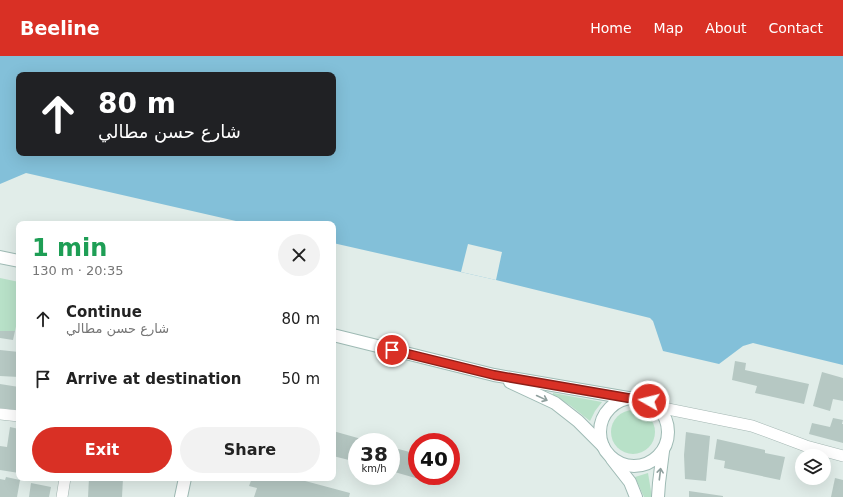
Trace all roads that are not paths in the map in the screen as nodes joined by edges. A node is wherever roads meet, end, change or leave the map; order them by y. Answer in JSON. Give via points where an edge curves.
{"nodes":[{"id":1,"x":0,"y":257,"type":"edge"},
{"id":2,"x":16,"y":260,"type":"edge"},
{"id":3,"x":336,"y":336,"type":"edge"},
{"id":4,"x":494,"y":375,"type":"junction"},
{"id":5,"x":628,"y":398,"type":"junction"},
{"id":6,"x":658,"y":407,"type":"junction"},
{"id":7,"x":0,"y":414,"type":"edge"},
{"id":8,"x":16,"y":416,"type":"edge"},
{"id":9,"x":606,"y":451,"type":"junction"},
{"id":10,"x":662,"y":451,"type":"junction"},
{"id":11,"x":843,"y":456,"type":"edge"},
{"id":12,"x":65,"y":481,"type":"edge"},
{"id":13,"x":184,"y":481,"type":"edge"},
{"id":14,"x":62,"y":497,"type":"edge"},
{"id":15,"x":181,"y":497,"type":"edge"},
{"id":16,"x":636,"y":497,"type":"edge"},
{"id":17,"x":658,"y":497,"type":"edge"}],
"edges":[{"from":1,"to":2,"type":"street"},
{"from":3,"to":4,"type":"street"},
{"from":4,"to":5,"type":"street"},
{"from":4,"to":9,"type":"street","one_way":true,"via":[[555,403],[578,421]]},
{"from":5,"to":6,"type":"street","via":[[644,399]]},
{"from":5,"to":9,"type":"street","via":[[609,408],[604,416],[600,426],[600,437]]},
{"from":6,"to":10,"type":"street","via":[[665,417],[668,428],[668,440]]},
{"from":6,"to":11,"type":"street","via":[[752,426],[806,446]]},
{"from":7,"to":8,"type":"street"},
{"from":9,"to":10,"type":"street","via":[[617,461],[637,466],[656,459]]},
{"from":9,"to":16,"type":"street","via":[[630,482]]},
{"from":17,"to":10,"type":"street","one_way":true},
{"from":12,"to":14,"type":"street"},
{"from":13,"to":15,"type":"street"}]}
